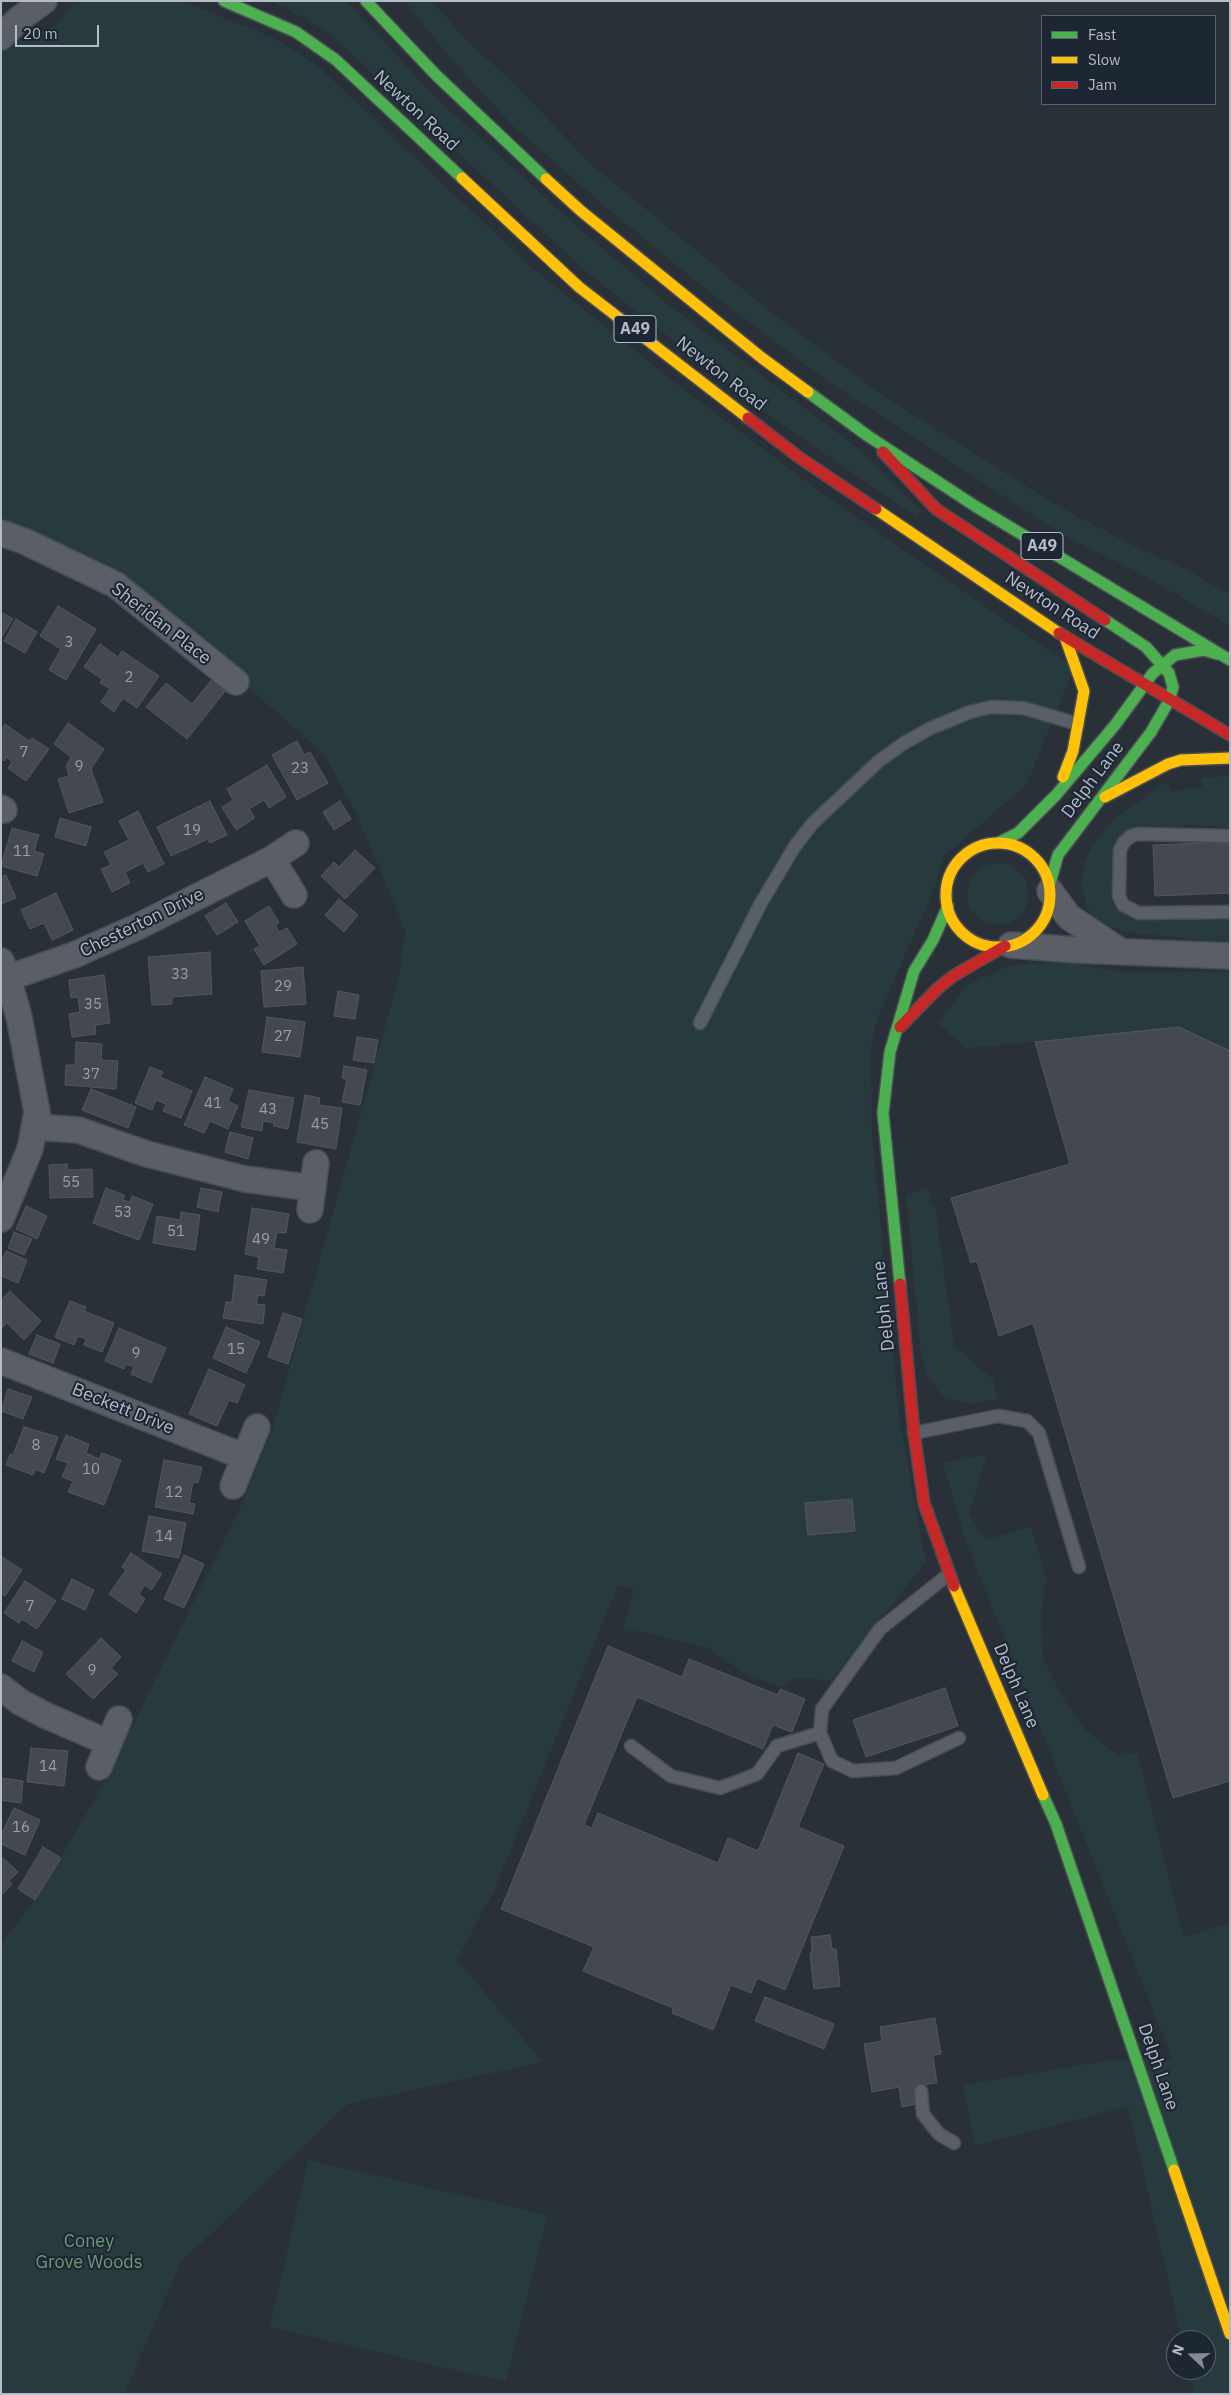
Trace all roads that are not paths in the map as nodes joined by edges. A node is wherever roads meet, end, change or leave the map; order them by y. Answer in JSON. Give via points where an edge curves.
{"nodes":[{"id":1,"x":44,"y":1,"type":"edge"},
{"id":2,"x":224,"y":1,"type":"edge"},
{"id":3,"x":366,"y":1,"type":"edge"},
{"id":4,"x":1,"y":37,"type":"edge"},
{"id":5,"x":868,"y":436,"type":"junction"},
{"id":6,"x":1,"y":533,"type":"edge"},
{"id":7,"x":1065,"y":637,"type":"junction"},
{"id":8,"x":1217,"y":654,"type":"junction"},
{"id":9,"x":1230,"y":660,"type":"edge"},
{"id":10,"x":1163,"y":664,"type":"junction"},
{"id":11,"x":236,"y":682,"type":"dead end"},
{"id":12,"x":1144,"y":685,"type":"junction"},
{"id":13,"x":1169,"y":701,"type":"junction"},
{"id":14,"x":1078,"y":724,"type":"junction"},
{"id":15,"x":1230,"y":735,"type":"edge"},
{"id":16,"x":1230,"y":758,"type":"edge"},
{"id":17,"x":1056,"y":795,"type":"junction"},
{"id":18,"x":1098,"y":801,"type":"junction"},
{"id":19,"x":1230,"y":836,"type":"edge"},
{"id":20,"x":1000,"y":842,"type":"junction"},
{"id":21,"x":296,"y":843,"type":"dead end"},
{"id":22,"x":272,"y":859,"type":"junction"},
{"id":23,"x":1050,"y":887,"type":"junction"},
{"id":24,"x":294,"y":895,"type":"dead end"},
{"id":25,"x":948,"y":906,"type":"junction"},
{"id":26,"x":1230,"y":912,"type":"edge"},
{"id":27,"x":1008,"y":946,"type":"junction"},
{"id":28,"x":1120,"y":951,"type":"junction"},
{"id":29,"x":1230,"y":956,"type":"edge"},
{"id":30,"x":5,"y":969,"type":"edge"},
{"id":31,"x":10,"y":1019,"type":"edge"},
{"id":32,"x":700,"y":1023,"type":"dead end"},
{"id":33,"x":897,"y":1030,"type":"junction"},
{"id":34,"x":36,"y":1127,"type":"junction"},
{"id":35,"x":316,"y":1163,"type":"dead end"},
{"id":36,"x":1,"y":1218,"type":"edge"},
{"id":37,"x":1,"y":1361,"type":"edge"},
{"id":38,"x":257,"y":1426,"type":"dead end"},
{"id":39,"x":914,"y":1433,"type":"junction"},
{"id":40,"x":244,"y":1458,"type":"junction"},
{"id":41,"x":233,"y":1486,"type":"dead end"},
{"id":42,"x":1079,"y":1566,"type":"dead end"},
{"id":43,"x":949,"y":1574,"type":"junction"},
{"id":44,"x":1,"y":1687,"type":"edge"},
{"id":45,"x":119,"y":1719,"type":"dead end"},
{"id":46,"x":820,"y":1733,"type":"junction"},
{"id":47,"x":959,"y":1738,"type":"dead end"},
{"id":48,"x":109,"y":1743,"type":"junction"},
{"id":49,"x":631,"y":1746,"type":"dead end"},
{"id":50,"x":99,"y":1767,"type":"dead end"},
{"id":51,"x":921,"y":2091,"type":"dead end"},
{"id":52,"x":954,"y":2143,"type":"dead end"},
{"id":53,"x":1230,"y":2334,"type":"edge"}],
"edges":[{"from":1,"to":4,"type":"street"},
{"from":2,"to":7,"type":"street","name":"Newton Road","number":"A49","via":[[274,21],[317,46],[579,287],[800,458]]},
{"from":3,"to":5,"type":"street","number":"A49","via":[[442,82],[581,211],[762,358]]},
{"from":5,"to":8,"type":"street","number":"A49","via":[[975,506]]},
{"from":5,"to":10,"type":"street","via":[[936,509],[1146,647]]},
{"from":6,"to":11,"type":"street","name":"Sheridan Place","via":[[116,585]]},
{"from":7,"to":12,"type":"street","name":"Newton Road","number":"A49"},
{"from":7,"to":14,"type":"street","via":[[1084,691]]},
{"from":8,"to":9,"type":"street","number":"A49"},
{"from":8,"to":10,"type":"street","name":"Delph Lane","via":[[1204,650],[1190,651],[1175,655]]},
{"from":10,"to":12,"type":"street","name":"Delph Lane"},
{"from":10,"to":13,"type":"street","via":[[1170,673],[1173,687]]},
{"from":12,"to":13,"type":"street","name":"Newton Road","number":"A49"},
{"from":12,"to":17,"type":"street","name":"Delph Lane"},
{"from":13,"to":15,"type":"street","name":"Newton Road","number":"A49"},
{"from":13,"to":18,"type":"street","name":"Delph Lane","via":[[1151,732]]},
{"from":14,"to":17,"type":"street","via":[[1073,751]]},
{"from":14,"to":32,"type":"lane","via":[[1023,708],[991,707],[930,728],[878,761],[813,823],[795,846],[761,903]]},
{"from":16,"to":18,"type":"street","via":[[1181,760],[1168,764]]},
{"from":17,"to":20,"type":"street","name":"Delph Lane","via":[[1018,833]]},
{"from":18,"to":23,"type":"street","name":"Delph Lane","via":[[1058,855]]},
{"from":19,"to":26,"type":"lane","via":[[1131,836],[1120,850],[1119,896],[1123,905],[1139,914]]},
{"from":20,"to":23,"type":"street","via":[[1014,844],[1037,859],[1045,870]]},
{"from":20,"to":25,"type":"street","via":[[984,844],[958,861],[946,890]]},
{"from":21,"to":22,"type":"street","name":"Chesterton Drive"},
{"from":22,"to":24,"type":"street"},
{"from":22,"to":30,"type":"street","name":"Chesterton Drive","via":[[138,927],[74,955]]},
{"from":23,"to":27,"type":"street","via":[[1048,909],[1040,925],[1028,938]]},
{"from":23,"to":28,"type":"street","via":[[1069,917]]},
{"from":25,"to":27,"type":"street","via":[[953,921],[975,942]]},
{"from":25,"to":33,"type":"street","name":"Delph Lane","via":[[914,971]]},
{"from":27,"to":28,"type":"street"},
{"from":27,"to":33,"type":"street","name":"Delph Lane","via":[[954,976]]},
{"from":28,"to":29,"type":"street"},
{"from":30,"to":31,"type":"street","name":"Chesterton Drive"},
{"from":31,"to":34,"type":"street","name":"Chesterton Drive","via":[[35,1098]]},
{"from":33,"to":39,"type":"street","name":"Delph Lane","via":[[890,1052],[883,1113]]},
{"from":34,"to":35,"type":"street","via":[[78,1130],[147,1154],[311,1199]]},
{"from":34,"to":36,"type":"street","name":"Chesterton Drive","via":[[24,1168]]},
{"from":37,"to":40,"type":"street","name":"Beckett Drive"},
{"from":38,"to":40,"type":"street"},
{"from":39,"to":42,"type":"lane","via":[[998,1416],[1027,1421],[1039,1433]]},
{"from":39,"to":43,"type":"street","name":"Delph Lane","via":[[924,1503]]},
{"from":40,"to":41,"type":"street"},
{"from":43,"to":46,"type":"lane","via":[[880,1629],[822,1709]]},
{"from":43,"to":53,"type":"street","name":"Delph Lane","via":[[1056,1824]]},
{"from":44,"to":48,"type":"street","via":[[20,1702]]},
{"from":45,"to":48,"type":"street"},
{"from":46,"to":47,"type":"lane","via":[[832,1761],[853,1771],[896,1768]]},
{"from":46,"to":49,"type":"lane","via":[[777,1746],[757,1774],[720,1788],[671,1776]]},
{"from":48,"to":50,"type":"street"},
{"from":51,"to":52,"type":"lane","via":[[923,2114],[939,2134]]}]}
